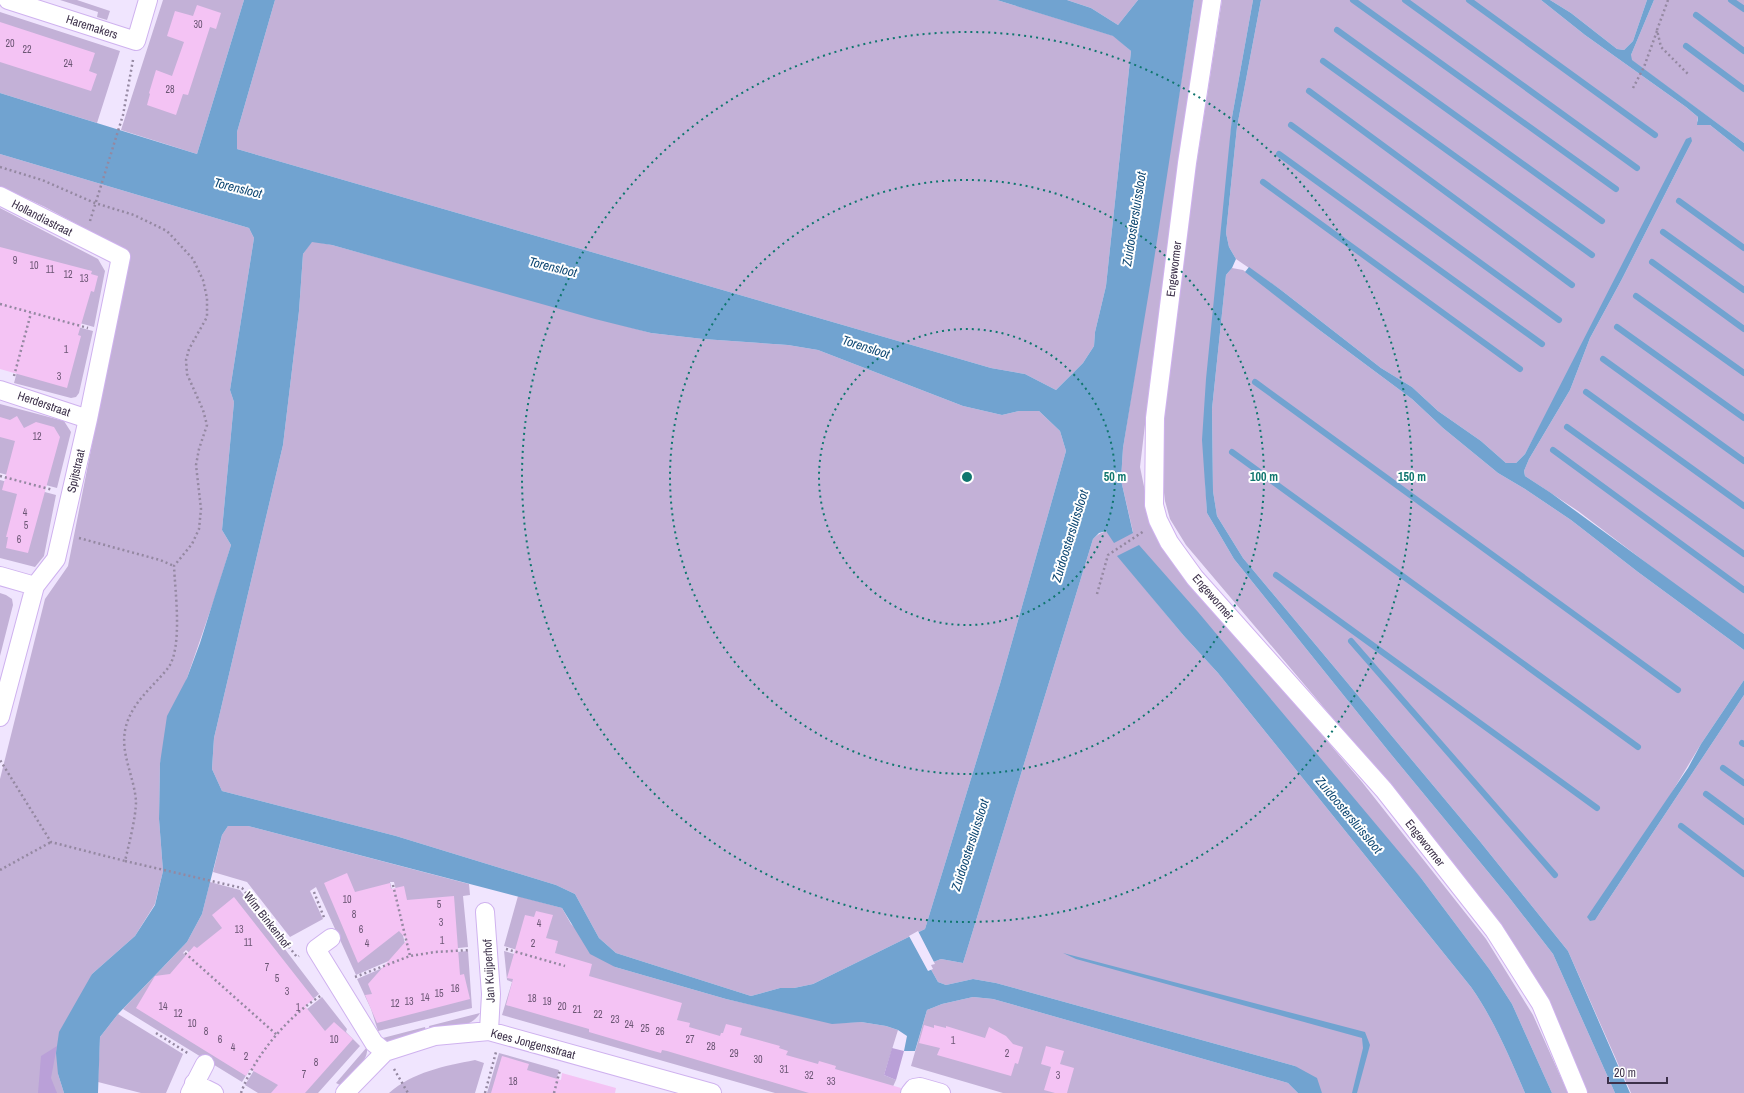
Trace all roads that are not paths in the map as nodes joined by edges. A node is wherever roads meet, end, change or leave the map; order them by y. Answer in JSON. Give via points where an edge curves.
{"nodes":[{"id":1,"x":8,"y":0,"type":"edge"},
{"id":2,"x":148,"y":0,"type":"edge"},
{"id":3,"x":1212,"y":0,"type":"edge"},
{"id":4,"x":0,"y":196,"type":"edge"},
{"id":5,"x":85,"y":239,"type":"joint"},
{"id":6,"x":4,"y":391,"type":"edge"},
{"id":7,"x":88,"y":419,"type":"junction"},
{"id":8,"x":0,"y":576,"type":"edge"},
{"id":9,"x":35,"y":586,"type":"junction"},
{"id":10,"x":0,"y":717,"type":"edge"},
{"id":11,"x":485,"y":912,"type":"dead end"},
{"id":12,"x":331,"y":938,"type":"road end"},
{"id":13,"x":495,"y":1032,"type":"junction"},
{"id":14,"x":385,"y":1052,"type":"junction"},
{"id":15,"x":205,"y":1064,"type":"road end"},
{"id":16,"x":661,"y":1086,"type":"edge"},
{"id":17,"x":192,"y":1088,"type":"edge"},
{"id":18,"x":214,"y":1093,"type":"edge"},
{"id":19,"x":345,"y":1093,"type":"edge"},
{"id":20,"x":712,"y":1093,"type":"edge"},
{"id":21,"x":910,"y":1093,"type":"edge"},
{"id":22,"x":941,"y":1093,"type":"edge"},
{"id":23,"x":1578,"y":1093,"type":"edge"}],
"edges":[{"from":1,"to":2,"type":"street","name":"Haremakers","via":[[136,41]]},
{"from":3,"to":23,"type":"street","name":"Engewormer","via":[[1187,163],[1155,418],[1154,505],[1158,520],[1169,542],[1196,578],[1384,790],[1494,930],[1541,1004]]},
{"from":4,"to":5,"type":"street","name":"Hollandiastraat"},
{"from":5,"to":7,"type":"street","name":"Spijtstraat","via":[[121,256]]},
{"from":6,"to":7,"type":"street","name":"Herderstraat"},
{"from":7,"to":9,"type":"street","name":"Spijtstraat","via":[[56,559]]},
{"from":8,"to":9,"type":"street"},
{"from":9,"to":10,"type":"street","name":"Spijtstraat"},
{"from":11,"to":13,"type":"street","name":"Jan Kuijperhof"},
{"from":12,"to":14,"type":"street","via":[[309,952],[338,985],[374,1042]]},
{"from":13,"to":14,"type":"street","name":"Kees Jongensstraat","via":[[435,1036]]},
{"from":13,"to":16,"type":"street","name":"Kees Jongensstraat","via":[[565,1052]]},
{"from":14,"to":19,"type":"street","name":"Kees Jongensstraat"},
{"from":15,"to":17,"type":"street"},
{"from":16,"to":20,"type":"street","name":"Kees Jongensstraat"},
{"from":17,"to":18,"type":"street"},
{"from":21,"to":22,"type":"street","via":[[914,1088],[920,1087]]}]}
